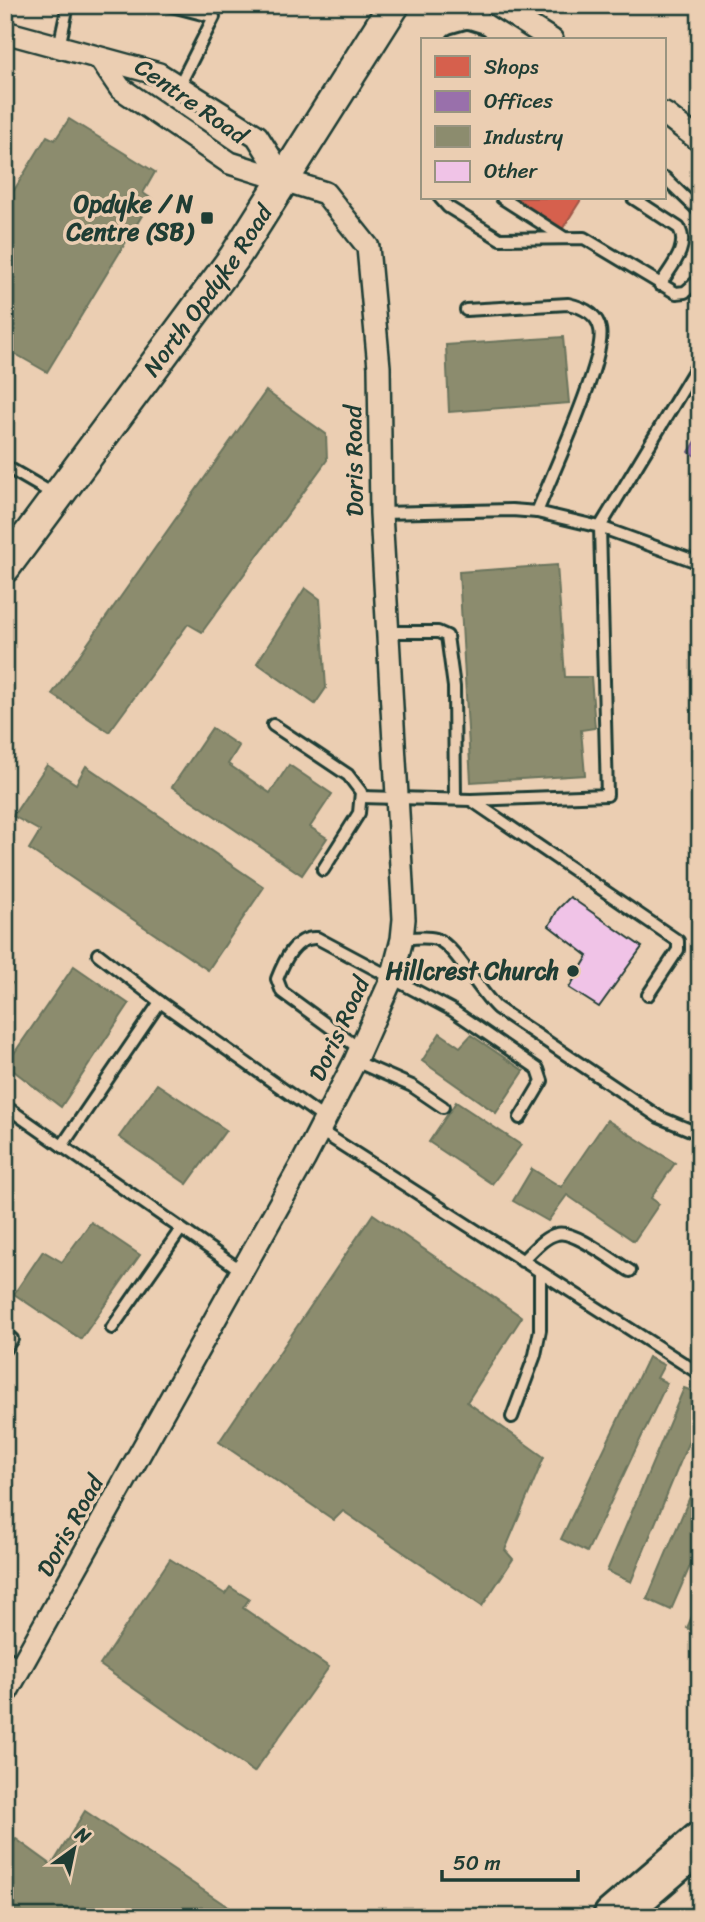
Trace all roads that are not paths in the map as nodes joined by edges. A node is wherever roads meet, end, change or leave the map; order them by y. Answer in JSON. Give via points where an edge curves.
{"nodes":[{"id":1,"x":68,"y":5,"type":"edge"},
{"id":2,"x":168,"y":5,"type":"edge"},
{"id":3,"x":394,"y":5,"type":"edge"},
{"id":4,"x":497,"y":5,"type":"edge"},
{"id":5,"x":5,"y":32,"type":"edge"},
{"id":6,"x":545,"y":38,"type":"edge"},
{"id":7,"x":58,"y":47,"type":"junction"},
{"id":8,"x":100,"y":60,"type":"junction"},
{"id":9,"x":179,"y":86,"type":"junction"},
{"id":10,"x":666,"y":115,"type":"edge"},
{"id":11,"x":700,"y":141,"type":"edge"},
{"id":12,"x":284,"y":179,"type":"junction"},
{"id":13,"x":666,"y":179,"type":"edge"},
{"id":14,"x":442,"y":200,"type":"edge"},
{"id":15,"x":505,"y":200,"type":"edge"},
{"id":16,"x":636,"y":200,"type":"edge"},
{"id":17,"x":700,"y":212,"type":"edge"},
{"id":18,"x":564,"y":237,"type":"junction"},
{"id":19,"x":700,"y":279,"type":"edge"},
{"id":20,"x":660,"y":285,"type":"junction"},
{"id":21,"x":466,"y":310,"type":"dead end"},
{"id":22,"x":700,"y":361,"type":"edge"},
{"id":23,"x":5,"y":466,"type":"edge"},
{"id":24,"x":57,"y":496,"type":"junction"},
{"id":25,"x":537,"y":512,"type":"junction"},
{"id":26,"x":381,"y":513,"type":"junction"},
{"id":27,"x":600,"y":527,"type":"junction"},
{"id":28,"x":700,"y":563,"type":"edge"},
{"id":29,"x":5,"y":566,"type":"edge"},
{"id":30,"x":387,"y":632,"type":"junction"},
{"id":31,"x":274,"y":725,"type":"dead end"},
{"id":32,"x":361,"y":797,"type":"junction"},
{"id":33,"x":397,"y":797,"type":"junction"},
{"id":34,"x":455,"y":799,"type":"junction"},
{"id":35,"x":471,"y":800,"type":"junction"},
{"id":36,"x":323,"y":870,"type":"dead end"},
{"id":37,"x":402,"y":939,"type":"junction"},
{"id":38,"x":98,"y":954,"type":"dead end"},
{"id":39,"x":392,"y":978,"type":"junction"},
{"id":40,"x":648,"y":995,"type":"dead end"},
{"id":41,"x":159,"y":1002,"type":"junction"},
{"id":42,"x":358,"y":1055,"type":"junction"},
{"id":43,"x":5,"y":1107,"type":"edge"},
{"id":44,"x":443,"y":1107,"type":"dead end"},
{"id":45,"x":520,"y":1118,"type":"dead end"},
{"id":46,"x":322,"y":1124,"type":"junction"},
{"id":47,"x":700,"y":1134,"type":"edge"},
{"id":48,"x":62,"y":1146,"type":"junction"},
{"id":49,"x":181,"y":1229,"type":"junction"},
{"id":50,"x":522,"y":1261,"type":"junction"},
{"id":51,"x":242,"y":1271,"type":"junction"},
{"id":52,"x":630,"y":1271,"type":"dead end"},
{"id":53,"x":540,"y":1274,"type":"junction"},
{"id":54,"x":112,"y":1328,"type":"dead end"},
{"id":55,"x":700,"y":1374,"type":"edge"},
{"id":56,"x":512,"y":1417,"type":"dead end"},
{"id":57,"x":14,"y":1661,"type":"edge"},
{"id":58,"x":5,"y":1695,"type":"edge"},
{"id":59,"x":700,"y":1842,"type":"edge"},
{"id":60,"x":613,"y":1917,"type":"edge"}],
"edges":[{"from":1,"to":7,"type":"lane"},
{"from":2,"to":9,"type":"lane","via":[[214,17]]},
{"from":3,"to":12,"type":"main road","name":"North Opdyke Road"},
{"from":4,"to":6,"type":"street"},
{"from":5,"to":7,"type":"street","name":"Centre Road"},
{"from":7,"to":8,"type":"street","name":"Centre Road"},
{"from":8,"to":9,"type":"street","name":"Centre Road","via":[[159,74]]},
{"from":8,"to":12,"type":"street","name":"Centre Road","via":[[120,88],[230,163]]},
{"from":9,"to":12,"type":"street","name":"Centre Road","via":[[257,136]]},
{"from":10,"to":11,"type":"street"},
{"from":12,"to":24,"type":"main road","name":"North Opdyke Road","via":[[234,258]]},
{"from":12,"to":26,"type":"street","name":"Doris Road","via":[[325,193],[368,247],[379,367]]},
{"from":13,"to":17,"type":"lane"},
{"from":14,"to":18,"type":"lane","via":[[500,239]]},
{"from":15,"to":18,"type":"lane"},
{"from":16,"to":20,"type":"lane","via":[[682,234],[682,248]]},
{"from":18,"to":20,"type":"lane","via":[[584,238]]},
{"from":19,"to":20,"type":"lane","via":[[685,292]]},
{"from":21,"to":25,"type":"lane","via":[[568,304],[593,315],[601,329],[596,368]]},
{"from":22,"to":27,"type":"lane"},
{"from":23,"to":24,"type":"lane"},
{"from":24,"to":29,"type":"main road","name":"North Opdyke Road"},
{"from":25,"to":26,"type":"lane"},
{"from":25,"to":27,"type":"lane"},
{"from":26,"to":30,"type":"street","name":"Doris Road"},
{"from":27,"to":28,"type":"lane"},
{"from":27,"to":35,"type":"lane","via":[[607,795]]},
{"from":30,"to":33,"type":"street","name":"Doris Road"},
{"from":30,"to":34,"type":"lane","via":[[447,636],[454,687]]},
{"from":31,"to":32,"type":"lane","via":[[348,775]]},
{"from":32,"to":33,"type":"lane"},
{"from":32,"to":36,"type":"lane","via":[[359,813]]},
{"from":33,"to":34,"type":"lane"},
{"from":33,"to":37,"type":"street","name":"Doris Road"},
{"from":34,"to":35,"type":"lane"},
{"from":35,"to":40,"type":"lane","via":[[678,941],[678,950]]},
{"from":37,"to":39,"type":"street","name":"Doris Road"},
{"from":37,"to":47,"type":"lane","via":[[438,939],[450,947],[497,1008],[659,1117]]},
{"from":38,"to":41,"type":"lane"},
{"from":39,"to":42,"type":"street","name":"Doris Road"},
{"from":39,"to":42,"type":"lane","via":[[317,938],[297,944],[282,965],[277,979],[282,992]]},
{"from":39,"to":45,"type":"lane","via":[[461,1016],[538,1069],[542,1081]]},
{"from":41,"to":46,"type":"lane"},
{"from":41,"to":48,"type":"lane"},
{"from":42,"to":44,"type":"lane"},
{"from":42,"to":46,"type":"street","name":"Doris Road"},
{"from":43,"to":48,"type":"lane"},
{"from":46,"to":50,"type":"lane"},
{"from":46,"to":51,"type":"street","name":"Doris Road"},
{"from":48,"to":49,"type":"lane"},
{"from":49,"to":51,"type":"lane"},
{"from":49,"to":54,"type":"lane"},
{"from":50,"to":52,"type":"lane","via":[[557,1233],[570,1234]]},
{"from":50,"to":53,"type":"lane"},
{"from":51,"to":57,"type":"street","name":"Doris Road"},
{"from":53,"to":55,"type":"lane"},
{"from":53,"to":56,"type":"lane","via":[[540,1330]]},
{"from":57,"to":58,"type":"street","name":"Doris Road"},
{"from":59,"to":60,"type":"highway"}]}
